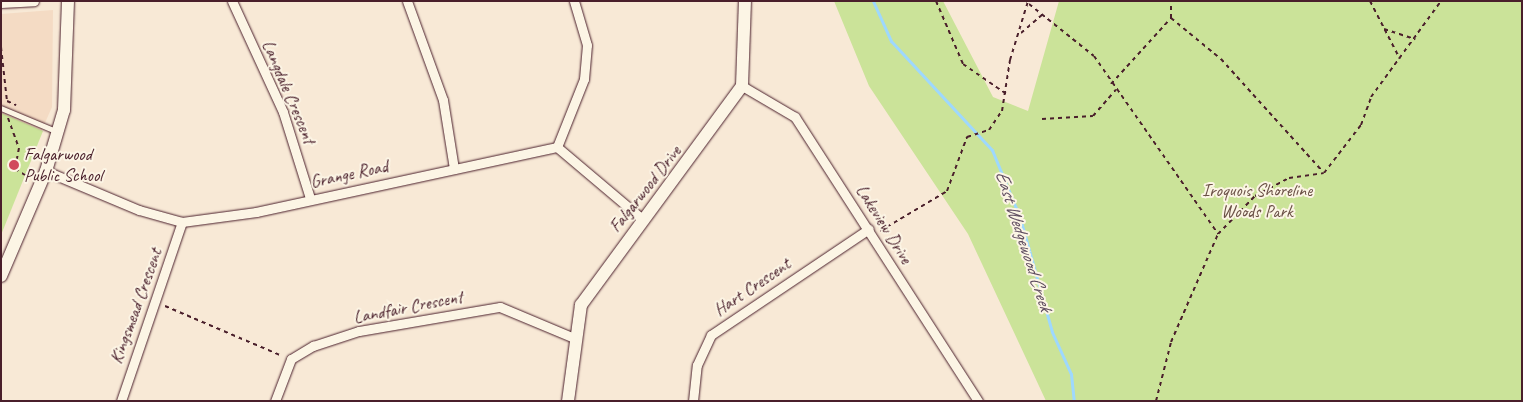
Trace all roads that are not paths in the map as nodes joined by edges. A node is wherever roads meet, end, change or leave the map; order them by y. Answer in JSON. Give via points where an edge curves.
{"nodes":[{"id":1,"x":34,"y":1,"type":"edge"},
{"id":2,"x":68,"y":1,"type":"edge"},
{"id":3,"x":232,"y":1,"type":"edge"},
{"id":4,"x":406,"y":1,"type":"edge"},
{"id":5,"x":574,"y":1,"type":"edge"},
{"id":6,"x":745,"y":1,"type":"edge"},
{"id":7,"x":1,"y":3,"type":"edge"},
{"id":8,"x":742,"y":86,"type":"junction"},
{"id":9,"x":1,"y":108,"type":"edge"},
{"id":10,"x":58,"y":132,"type":"junction"},
{"id":11,"x":557,"y":147,"type":"junction"},
{"id":12,"x":454,"y":169,"type":"junction"},
{"id":13,"x":46,"y":171,"type":"junction"},
{"id":14,"x":310,"y":198,"type":"junction"},
{"id":15,"x":642,"y":218,"type":"junction"},
{"id":16,"x":182,"y":222,"type":"junction"},
{"id":17,"x":869,"y":229,"type":"junction"},
{"id":18,"x":1,"y":276,"type":"edge"},
{"id":19,"x":574,"y":338,"type":"junction"},
{"id":20,"x":121,"y":401,"type":"edge"},
{"id":21,"x":275,"y":401,"type":"edge"},
{"id":22,"x":568,"y":401,"type":"edge"},
{"id":23,"x":693,"y":401,"type":"edge"},
{"id":24,"x":978,"y":401,"type":"edge"}],
"edges":[{"from":1,"to":7,"type":"street"},
{"from":2,"to":10,"type":"street","via":[[69,71]]},
{"from":3,"to":14,"type":"street","name":"Langdale Crescent","via":[[283,112]]},
{"from":4,"to":12,"type":"street","via":[[443,100]]},
{"from":5,"to":11,"type":"street","via":[[587,45],[584,79]]},
{"from":6,"to":8,"type":"street"},
{"from":8,"to":15,"type":"street","name":"Falgarwood Drive","via":[[697,152]]},
{"from":8,"to":17,"type":"street","name":"Lakeview Drive","via":[[795,117]]},
{"from":9,"to":10,"type":"lane","via":[[8,108]]},
{"from":10,"to":13,"type":"street"},
{"from":11,"to":12,"type":"street","name":"Grange Road"},
{"from":11,"to":15,"type":"street"},
{"from":12,"to":14,"type":"street","name":"Grange Road"},
{"from":13,"to":16,"type":"street","name":"Grange Road","via":[[139,210]]},
{"from":13,"to":18,"type":"street"},
{"from":14,"to":16,"type":"street","name":"Grange Road","via":[[256,212]]},
{"from":15,"to":19,"type":"street","name":"Falgarwood Drive","via":[[581,305]]},
{"from":16,"to":20,"type":"street","name":"Kingsmead Crescent"},
{"from":17,"to":23,"type":"street","name":"Hart Crescent","via":[[711,336],[697,366]]},
{"from":17,"to":24,"type":"street","name":"Lakeview Drive"},
{"from":19,"to":21,"type":"street","name":"Landfair Crescent","via":[[500,307],[359,331],[313,346],[291,360]]},
{"from":19,"to":22,"type":"street","name":"Falgarwood Drive"}]}
